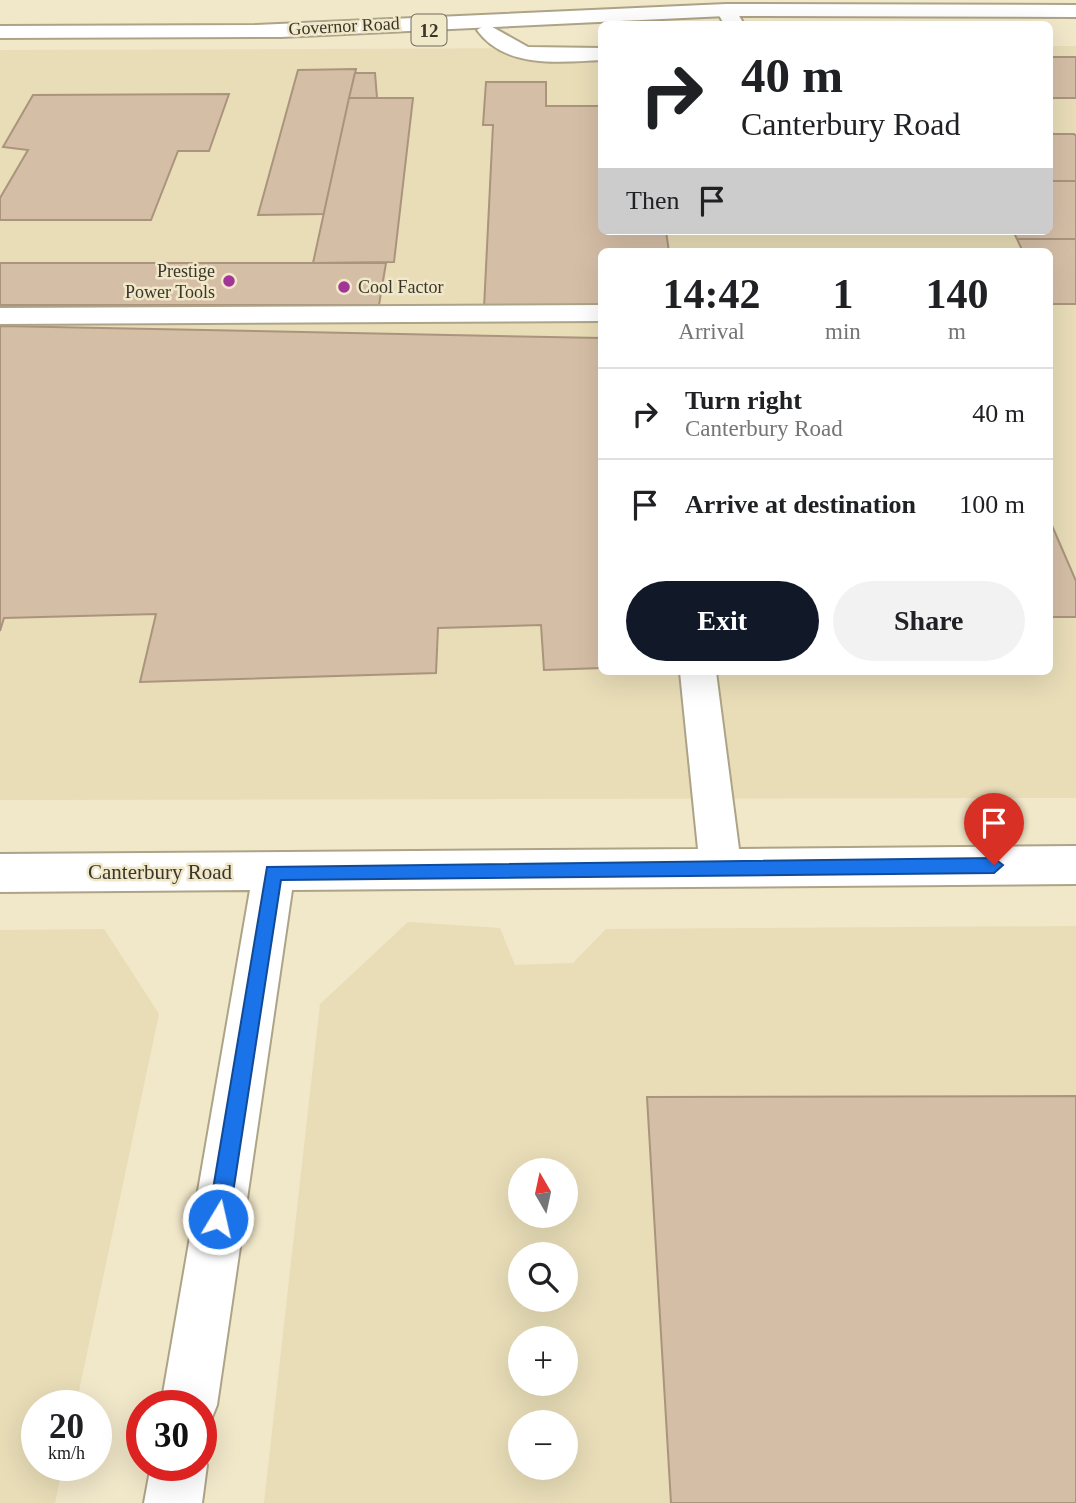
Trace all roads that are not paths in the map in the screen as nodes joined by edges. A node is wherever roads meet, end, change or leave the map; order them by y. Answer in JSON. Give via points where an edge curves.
{"nodes":[{"id":1,"x":1076,"y":11,"type":"edge"},
{"id":2,"x":730,"y":17,"type":"edge"},
{"id":3,"x":487,"y":30,"type":"junction"},
{"id":4,"x":598,"y":30,"type":"edge"},
{"id":5,"x":1053,"y":30,"type":"edge"},
{"id":6,"x":1076,"y":30,"type":"edge"},
{"id":7,"x":256,"y":31,"type":"junction"},
{"id":8,"x":0,"y":32,"type":"edge"},
{"id":9,"x":598,"y":54,"type":"edge"},
{"id":10,"x":598,"y":313,"type":"edge"},
{"id":11,"x":0,"y":316,"type":"edge"},
{"id":12,"x":698,"y":675,"type":"edge"},
{"id":13,"x":1076,"y":865,"type":"edge"},
{"id":14,"x":721,"y":867,"type":"junction"},
{"id":15,"x":274,"y":872,"type":"junction"},
{"id":16,"x":0,"y":873,"type":"edge"},
{"id":17,"x":191,"y":1390,"type":"edge"},
{"id":18,"x":176,"y":1481,"type":"edge"},
{"id":19,"x":173,"y":1503,"type":"edge"}],
"edges":[{"from":1,"to":2,"type":"main road","name":"Governor Road","number":"12"},
{"from":2,"to":7,"type":"main road","name":"Governor Road","number":"12"},
{"from":3,"to":4,"type":"main road","name":"Governor Road","number":"12"},
{"from":3,"to":7,"type":"main road","name":"Governor Road","number":"12"},
{"from":3,"to":9,"type":"main road","via":[[494,39],[524,52]]},
{"from":5,"to":6,"type":"main road"},
{"from":7,"to":8,"type":"main road","name":"Governor Road","number":"12"},
{"from":10,"to":11,"type":"main road"},
{"from":12,"to":14,"type":"main road"},
{"from":13,"to":14,"type":"main road","name":"Canterbury Road"},
{"from":14,"to":15,"type":"main road","name":"Canterbury Road"},
{"from":15,"to":16,"type":"main road","name":"Canterbury Road"},
{"from":15,"to":17,"type":"main road"},
{"from":18,"to":19,"type":"main road"}]}
